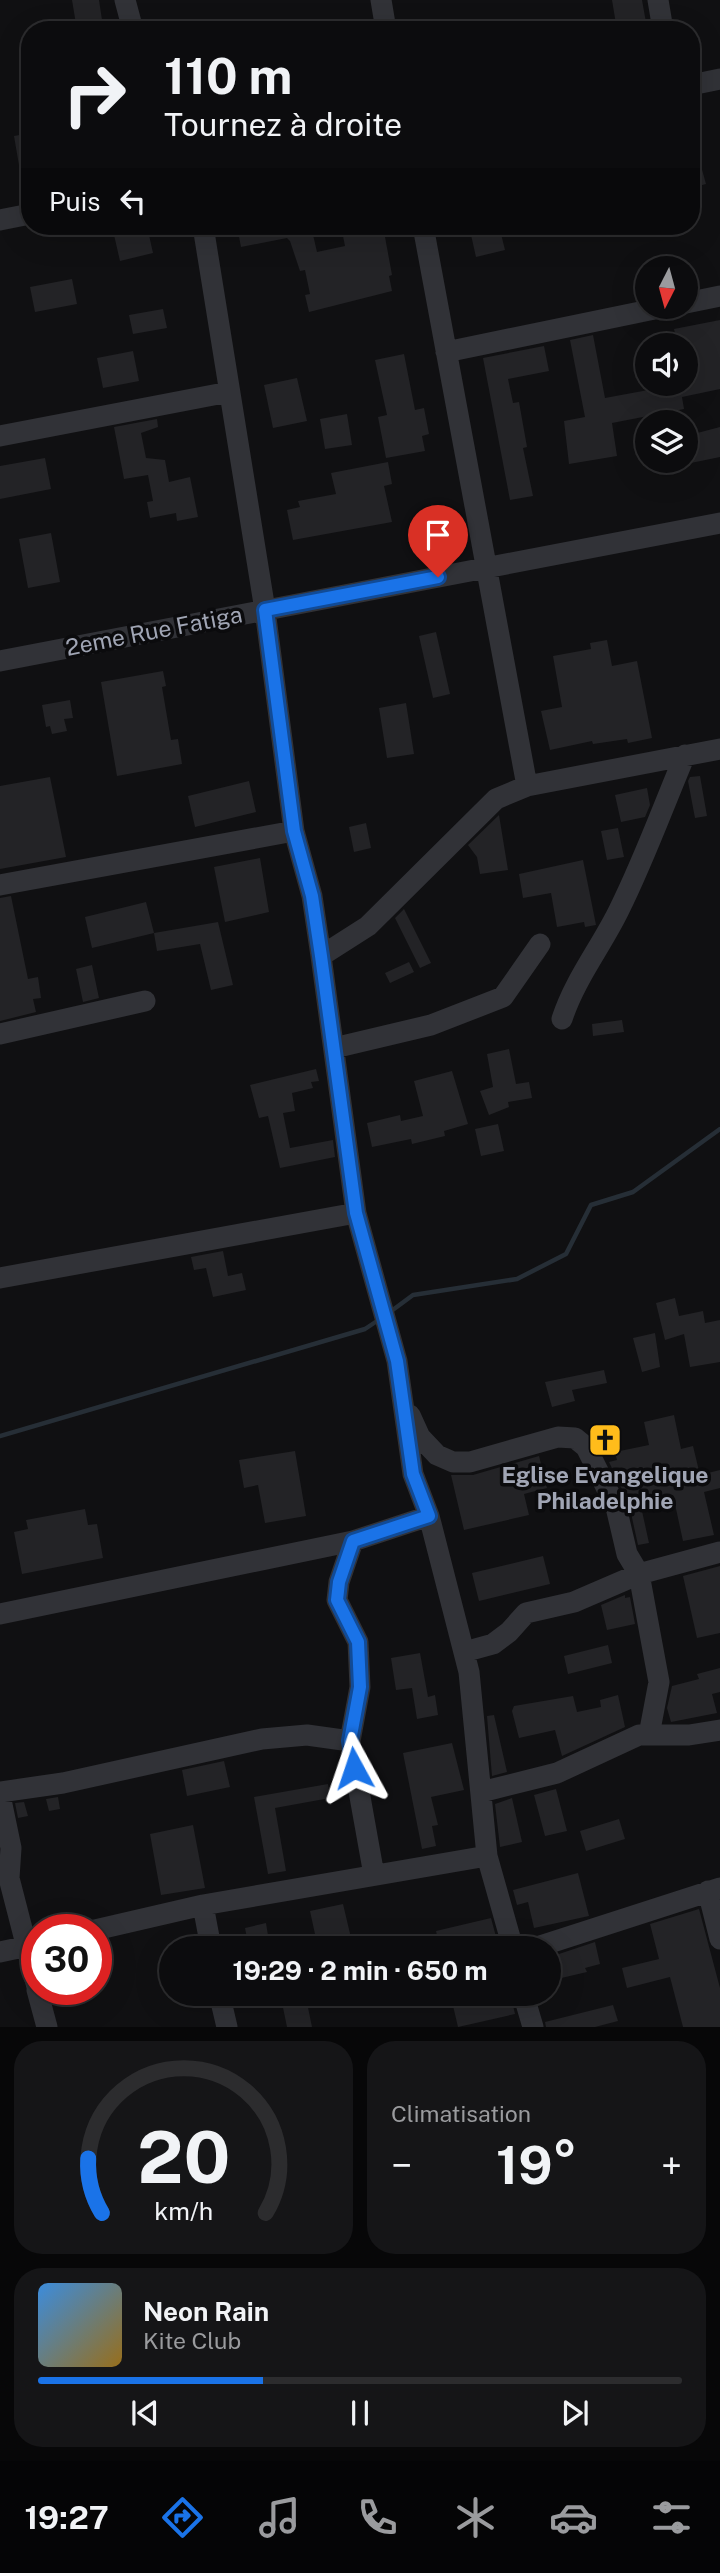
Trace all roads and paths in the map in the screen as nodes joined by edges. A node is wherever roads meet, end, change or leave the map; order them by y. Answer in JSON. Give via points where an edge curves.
{"nodes":[{"id":1,"x":125,"y":0,"type":"edge"},
{"id":2,"x":381,"y":0,"type":"edge"},
{"id":3,"x":658,"y":0,"type":"edge"},
{"id":4,"x":131,"y":21,"type":"edge"},
{"id":5,"x":384,"y":21,"type":"edge"},
{"id":6,"x":662,"y":21,"type":"edge"},
{"id":7,"x":720,"y":79,"type":"edge"},
{"id":8,"x":700,"y":83,"type":"edge"},
{"id":9,"x":21,"y":216,"type":"edge"},
{"id":10,"x":0,"y":220,"type":"edge"},
{"id":11,"x":204,"y":235,"type":"edge"},
{"id":12,"x":425,"y":235,"type":"edge"},
{"id":13,"x":720,"y":296,"type":"edge"},
{"id":14,"x":698,"y":301,"type":"edge"},
{"id":15,"x":635,"y":313,"type":"edge"},
{"id":16,"x":446,"y":352,"type":"junction"},
{"id":17,"x":229,"y":392,"type":"junction"},
{"id":18,"x":0,"y":436,"type":"edge"},
{"id":19,"x":720,"y":523,"type":"edge"},
{"id":20,"x":486,"y":568,"type":"junction"},
{"id":21,"x":265,"y":610,"type":"junction"},
{"id":22,"x":0,"y":661,"type":"edge"},
{"id":23,"x":720,"y":749,"type":"edge"},
{"id":24,"x":685,"y":755,"type":"junction"},
{"id":25,"x":527,"y":786,"type":"junction"},
{"id":26,"x":294,"y":831,"type":"junction"},
{"id":27,"x":0,"y":885,"type":"edge"},
{"id":28,"x":540,"y":944,"type":"dead end"},
{"id":29,"x":321,"y":956,"type":"junction"},
{"id":30,"x":145,"y":1000,"type":"dead end"},
{"id":31,"x":562,"y":1019,"type":"dead end"},
{"id":32,"x":0,"y":1034,"type":"edge"},
{"id":33,"x":334,"y":1048,"type":"junction"},
{"id":34,"x":356,"y":1213,"type":"junction"},
{"id":35,"x":0,"y":1278,"type":"edge"},
{"id":36,"x":400,"y":1389,"type":"junction"},
{"id":37,"x":429,"y":1516,"type":"junction"},
{"id":38,"x":353,"y":1541,"type":"junction"},
{"id":39,"x":720,"y":1552,"type":"edge"},
{"id":40,"x":639,"y":1574,"type":"junction"},
{"id":41,"x":0,"y":1614,"type":"edge"},
{"id":42,"x":464,"y":1652,"type":"junction"},
{"id":43,"x":720,"y":1730,"type":"edge"},
{"id":44,"x":649,"y":1735,"type":"junction"},
{"id":45,"x":350,"y":1741,"type":"junction"},
{"id":46,"x":481,"y":1792,"type":"junction"},
{"id":47,"x":0,"y":1794,"type":"edge"},
{"id":48,"x":487,"y":1856,"type":"junction"},
{"id":49,"x":374,"y":1875,"type":"junction"},
{"id":50,"x":714,"y":1890,"type":"edge"},
{"id":51,"x":203,"y":1905,"type":"junction"},
{"id":52,"x":21,"y":1915,"type":"edge"},
{"id":53,"x":112,"y":1926,"type":"edge"},
{"id":54,"x":209,"y":1936,"type":"edge"},
{"id":55,"x":510,"y":1936,"type":"edge"},
{"id":56,"x":561,"y":1939,"type":"edge"},
{"id":57,"x":720,"y":1940,"type":"edge"},
{"id":58,"x":21,"y":1947,"type":"edge"},
{"id":59,"x":0,"y":1952,"type":"edge"},
{"id":60,"x":41,"y":2005,"type":"edge"},
{"id":61,"x":222,"y":2006,"type":"edge"},
{"id":62,"x":527,"y":2006,"type":"edge"},
{"id":63,"x":47,"y":2027,"type":"edge"},
{"id":64,"x":227,"y":2027,"type":"edge"},
{"id":65,"x":533,"y":2027,"type":"edge"}],
"edges":[{"from":1,"to":4,"type":"street"},
{"from":2,"to":5,"type":"street"},
{"from":3,"to":6,"type":"street"},
{"from":7,"to":8,"type":"street"},
{"from":9,"to":10,"type":"street"},
{"from":11,"to":17,"type":"street"},
{"from":12,"to":16,"type":"street"},
{"from":13,"to":14,"type":"street"},
{"from":15,"to":16,"type":"street"},
{"from":16,"to":20,"type":"street"},
{"from":17,"to":18,"type":"street"},
{"from":17,"to":21,"type":"street"},
{"from":19,"to":20,"type":"street","name":"2eme Rue Fatiga"},
{"from":20,"to":21,"type":"street","name":"2eme Rue Fatiga"},
{"from":20,"to":25,"type":"street"},
{"from":21,"to":22,"type":"street","name":"2eme Rue Fatiga"},
{"from":21,"to":26,"type":"street"},
{"from":23,"to":24,"type":"street"},
{"from":24,"to":25,"type":"street"},
{"from":24,"to":31,"type":"street","via":[[634,879],[601,946],[572,989]]},
{"from":25,"to":29,"type":"street","via":[[496,799],[368,926]]},
{"from":26,"to":27,"type":"street"},
{"from":26,"to":29,"type":"street","via":[[312,896]]},
{"from":28,"to":33,"type":"street","via":[[503,997],[432,1025]]},
{"from":29,"to":33,"type":"street"},
{"from":30,"to":32,"type":"street"},
{"from":33,"to":34,"type":"street"},
{"from":34,"to":35,"type":"street"},
{"from":34,"to":36,"type":"street","via":[[381,1297]]},
{"from":36,"to":37,"type":"street","via":[[413,1474]]},
{"from":36,"to":40,"type":"street","via":[[420,1437],[437,1455],[453,1462],[470,1462],[558,1437],[575,1438],[586,1447],[616,1507],[627,1553]]},
{"from":37,"to":38,"type":"street"},
{"from":37,"to":42,"type":"street"},
{"from":38,"to":41,"type":"street"},
{"from":38,"to":45,"type":"street","via":[[337,1600],[358,1642],[360,1687]]},
{"from":39,"to":40,"type":"street"},
{"from":40,"to":42,"type":"street","via":[[574,1602],[526,1613],[492,1644]]},
{"from":40,"to":44,"type":"street","via":[[659,1682]]},
{"from":42,"to":46,"type":"street"},
{"from":43,"to":44,"type":"street"},
{"from":44,"to":46,"type":"street","via":[[608,1747],[557,1773]]},
{"from":45,"to":47,"type":"street","via":[[307,1735],[262,1740]]},
{"from":45,"to":49,"type":"street"},
{"from":46,"to":48,"type":"street"},
{"from":47,"to":52,"type":"street","via":[[11,1847],[9,1878]]},
{"from":48,"to":49,"type":"street"},
{"from":48,"to":55,"type":"street"},
{"from":49,"to":51,"type":"street"},
{"from":50,"to":56,"type":"street"},
{"from":50,"to":57,"type":"street"},
{"from":51,"to":53,"type":"street"},
{"from":51,"to":54,"type":"street"},
{"from":58,"to":59,"type":"street"},
{"from":60,"to":63,"type":"street"},
{"from":61,"to":64,"type":"street"},
{"from":62,"to":65,"type":"street"}]}
